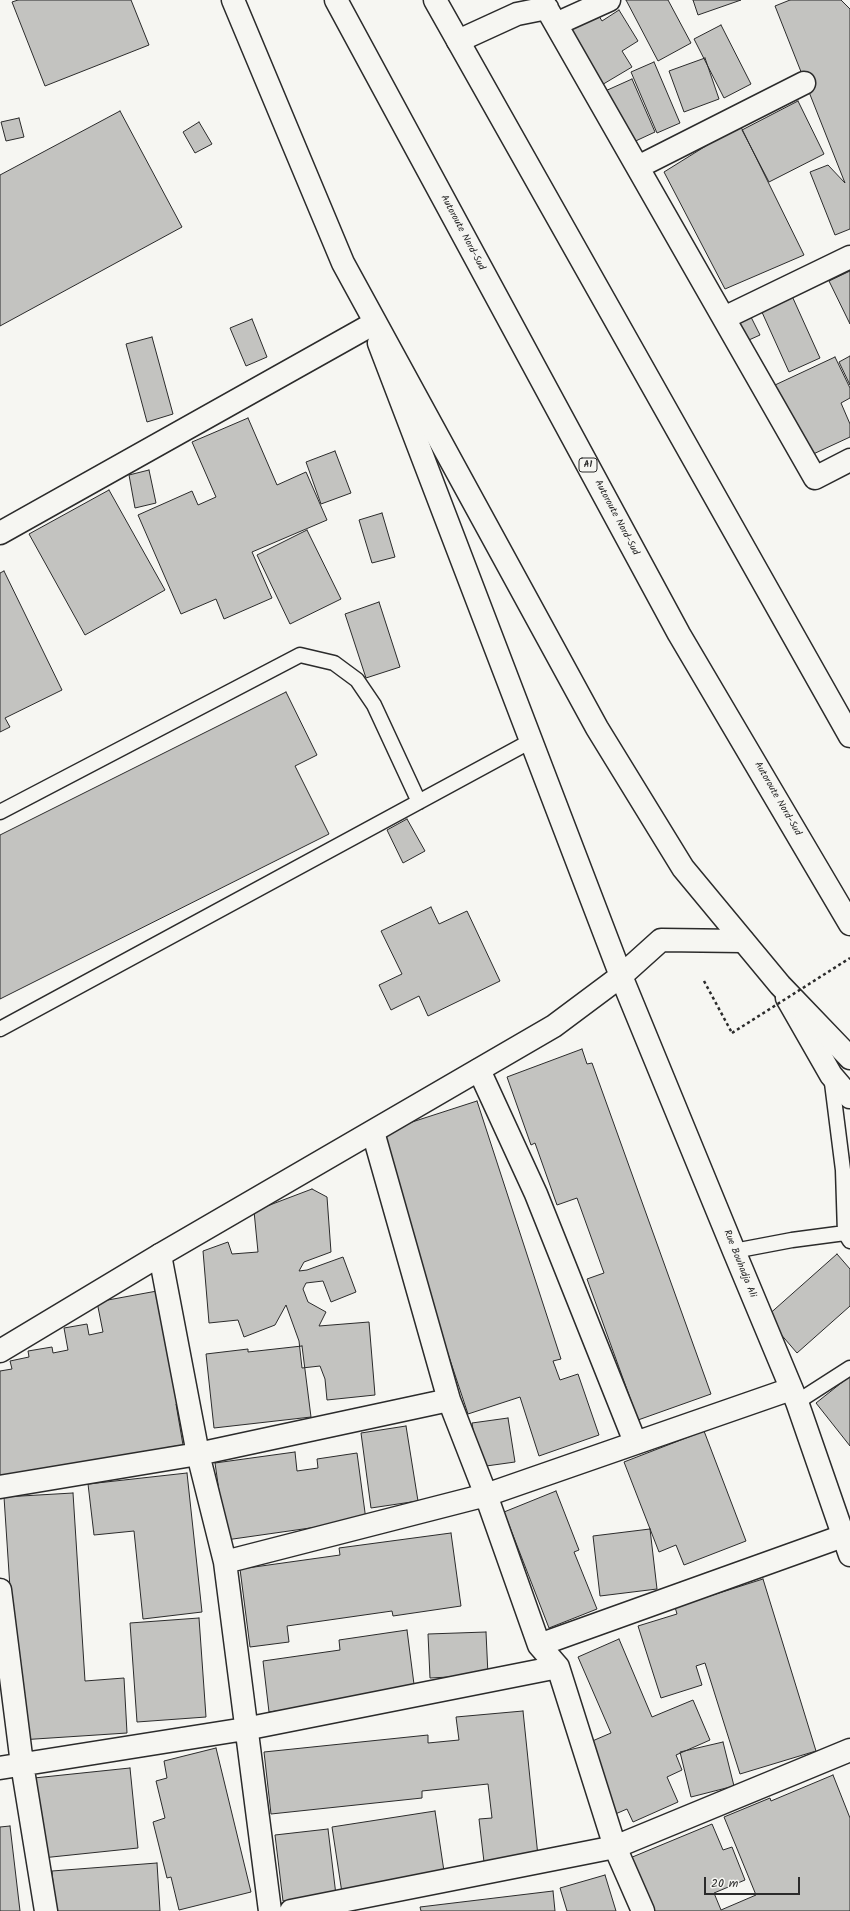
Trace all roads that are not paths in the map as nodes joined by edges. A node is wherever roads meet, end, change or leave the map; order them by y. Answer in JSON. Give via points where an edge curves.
{"nodes":[{"id":1,"x":233,"y":0,"type":"edge"},
{"id":2,"x":336,"y":0,"type":"edge"},
{"id":3,"x":435,"y":0,"type":"edge"},
{"id":4,"x":609,"y":0,"type":"edge"},
{"id":5,"x":548,"y":11,"type":"edge"},
{"id":6,"x":458,"y":41,"type":"junction"},
{"id":7,"x":804,"y":84,"type":"dead end"},
{"id":8,"x":638,"y":168,"type":"junction"},
{"id":9,"x":850,"y":257,"type":"edge"},
{"id":10,"x":343,"y":263,"type":"junction"},
{"id":11,"x":724,"y":318,"type":"junction"},
{"id":12,"x":371,"y":325,"type":"junction"},
{"id":13,"x":850,"y":460,"type":"edge"},
{"id":14,"x":0,"y":533,"type":"edge"},
{"id":15,"x":850,"y":736,"type":"edge"},
{"id":16,"x":531,"y":741,"type":"junction"},
{"id":17,"x":420,"y":802,"type":"junction"},
{"id":18,"x":0,"y":812,"type":"edge"},
{"id":19,"x":850,"y":924,"type":"edge"},
{"id":20,"x":743,"y":941,"type":"junction"},
{"id":21,"x":621,"y":976,"type":"junction"},
{"id":22,"x":780,"y":985,"type":"junction"},
{"id":23,"x":0,"y":1029,"type":"edge"},
{"id":24,"x":850,"y":1058,"type":"edge"},
{"id":25,"x":479,"y":1070,"type":"junction"},
{"id":26,"x":831,"y":1075,"type":"junction"},
{"id":27,"x":850,"y":1097,"type":"edge"},
{"id":28,"x":373,"y":1132,"type":"junction"},
{"id":29,"x":847,"y":1237,"type":"edge"},
{"id":30,"x":734,"y":1251,"type":"junction"},
{"id":31,"x":160,"y":1255,"type":"junction"},
{"id":32,"x":0,"y":1351,"type":"edge"},
{"id":33,"x":850,"y":1368,"type":"edge"},
{"id":34,"x":794,"y":1395,"type":"junction"},
{"id":35,"x":449,"y":1400,"type":"junction"},
{"id":36,"x":635,"y":1442,"type":"junction"},
{"id":37,"x":198,"y":1454,"type":"junction"},
{"id":38,"x":0,"y":1487,"type":"edge"},
{"id":39,"x":486,"y":1495,"type":"junction"},
{"id":40,"x":846,"y":1546,"type":"edge"},
{"id":41,"x":225,"y":1562,"type":"junction"},
{"id":42,"x":0,"y":1590,"type":"edge"},
{"id":43,"x":538,"y":1645,"type":"junction"},
{"id":44,"x":558,"y":1667,"type":"junction"},
{"id":45,"x":245,"y":1729,"type":"junction"},
{"id":46,"x":850,"y":1750,"type":"edge"},
{"id":47,"x":22,"y":1764,"type":"junction"},
{"id":48,"x":0,"y":1768,"type":"edge"},
{"id":49,"x":615,"y":1847,"type":"junction"},
{"id":50,"x":46,"y":1911,"type":"edge"},
{"id":51,"x":270,"y":1911,"type":"edge"},
{"id":52,"x":291,"y":1911,"type":"edge"},
{"id":53,"x":643,"y":1911,"type":"edge"}],
"edges":[{"from":1,"to":10,"type":"main road"},
{"from":2,"to":19,"type":"main road","name":"Autoroute Nord-Sud","number":"A1","via":[[679,634]]},
{"from":3,"to":6,"type":"main road"},
{"from":4,"to":5,"type":"main road"},
{"from":5,"to":6,"type":"main road","via":[[517,14]]},
{"from":5,"to":8,"type":"main road"},
{"from":6,"to":15,"type":"main road"},
{"from":7,"to":8,"type":"main road"},
{"from":8,"to":11,"type":"main road"},
{"from":9,"to":11,"type":"main road"},
{"from":10,"to":12,"type":"main road","name":"Rue Bouhadja Ali"},
{"from":10,"to":20,"type":"main road","via":[[597,728],[683,868]]},
{"from":11,"to":13,"type":"main road","via":[[815,478]]},
{"from":12,"to":14,"type":"main road"},
{"from":12,"to":16,"type":"main road","name":"Rue Bouhadja Ali"},
{"from":16,"to":17,"type":"lane"},
{"from":16,"to":21,"type":"main road","name":"Rue Bouhadja Ali"},
{"from":17,"to":18,"type":"lane","via":[[374,705],[357,680],[334,662],[300,655]]},
{"from":17,"to":23,"type":"lane"},
{"from":20,"to":21,"type":"main road","via":[[661,940]]},
{"from":20,"to":22,"type":"main road"},
{"from":21,"to":25,"type":"main road","via":[[554,1026]]},
{"from":21,"to":30,"type":"main road","name":"Rue Bouhadja Ali"},
{"from":22,"to":24,"type":"main road"},
{"from":22,"to":26,"type":"main road"},
{"from":25,"to":28,"type":"main road"},
{"from":25,"to":36,"type":"main road","via":[[536,1194]]},
{"from":26,"to":27,"type":"main road"},
{"from":26,"to":29,"type":"lane","via":[[843,1170]]},
{"from":28,"to":31,"type":"main road"},
{"from":28,"to":35,"type":"main road"},
{"from":29,"to":30,"type":"lane","via":[[792,1240]]},
{"from":30,"to":34,"type":"main road","name":"Rue Bouhadja Ali"},
{"from":31,"to":32,"type":"main road"},
{"from":31,"to":37,"type":"main road"},
{"from":33,"to":34,"type":"lane"},
{"from":34,"to":36,"type":"main road"},
{"from":34,"to":40,"type":"main road","name":"Rue Bouhadja Ali"},
{"from":35,"to":37,"type":"main road"},
{"from":35,"to":39,"type":"main road"},
{"from":36,"to":39,"type":"main road"},
{"from":37,"to":38,"type":"main road"},
{"from":37,"to":41,"type":"main road"},
{"from":39,"to":41,"type":"main road"},
{"from":39,"to":43,"type":"main road"},
{"from":40,"to":43,"type":"main road"},
{"from":41,"to":45,"type":"main road"},
{"from":42,"to":47,"type":"main road"},
{"from":43,"to":44,"type":"main road"},
{"from":44,"to":45,"type":"main road"},
{"from":44,"to":49,"type":"main road"},
{"from":45,"to":47,"type":"main road"},
{"from":45,"to":51,"type":"main road"},
{"from":46,"to":49,"type":"main road"},
{"from":47,"to":48,"type":"main road"},
{"from":47,"to":50,"type":"main road"},
{"from":49,"to":52,"type":"main road"},
{"from":49,"to":53,"type":"main road"}]}
